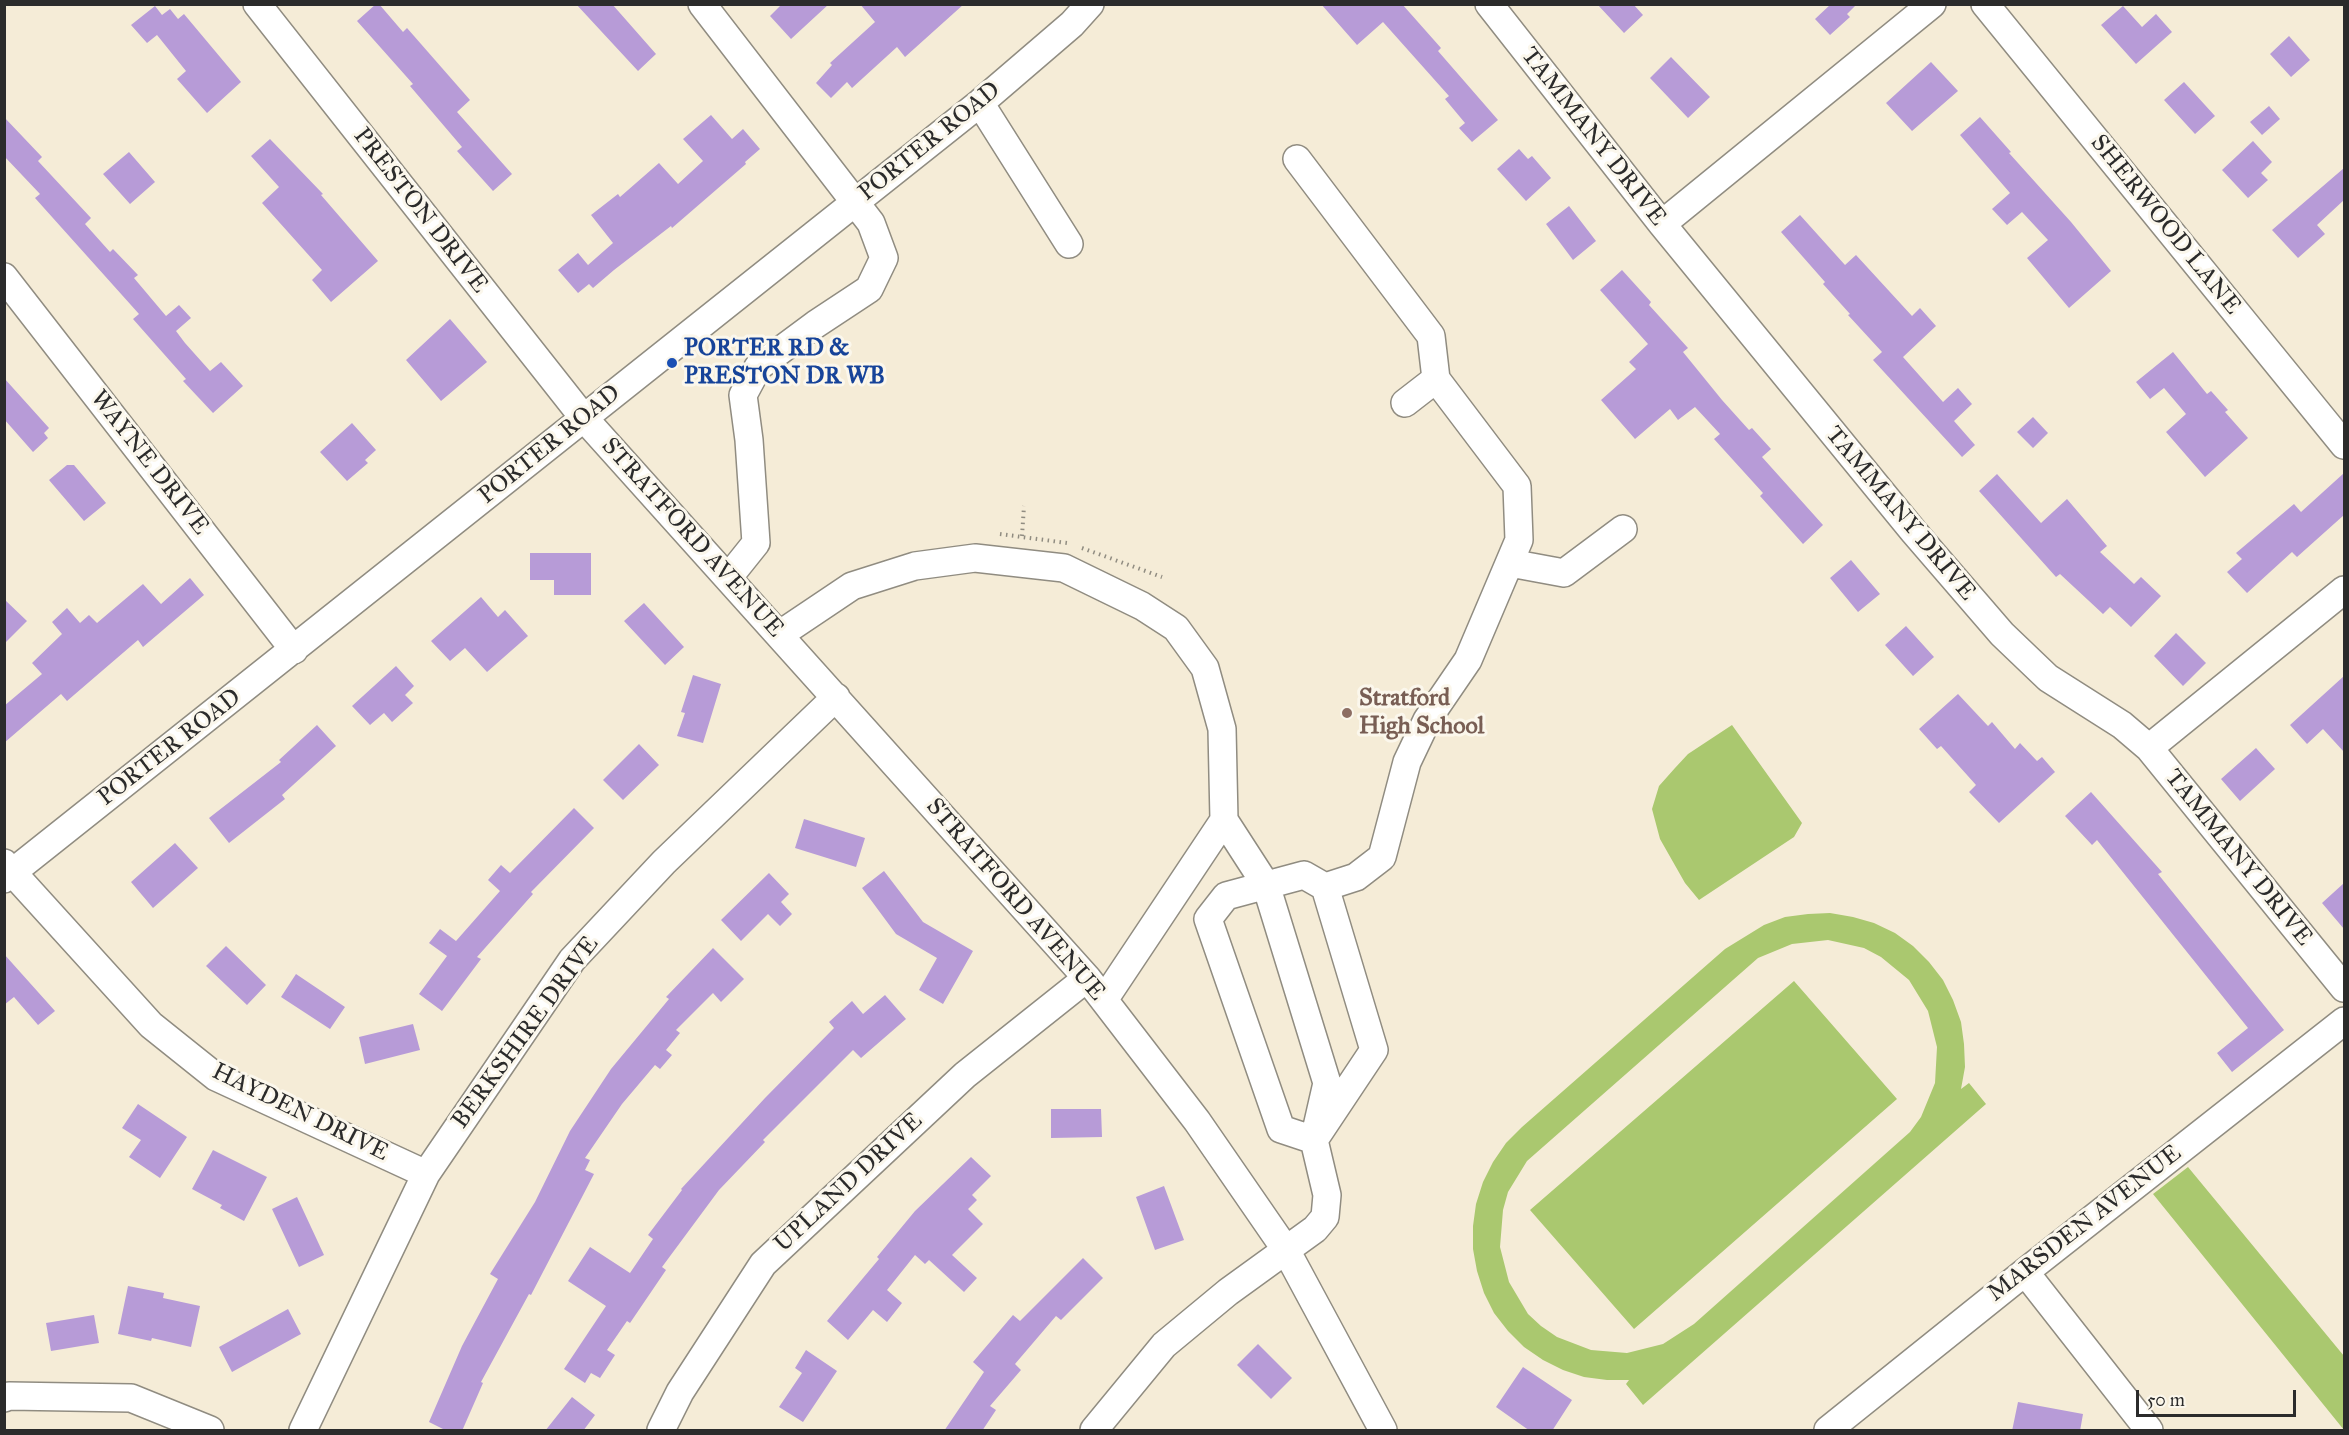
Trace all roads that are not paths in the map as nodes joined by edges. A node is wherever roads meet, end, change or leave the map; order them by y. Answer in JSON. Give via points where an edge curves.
{"nodes":[{"id":1,"x":257,"y":4,"type":"edge"},
{"id":2,"x":702,"y":4,"type":"edge"},
{"id":3,"x":1090,"y":4,"type":"edge"},
{"id":4,"x":1489,"y":4,"type":"edge"},
{"id":5,"x":1932,"y":4,"type":"edge"},
{"id":6,"x":1985,"y":4,"type":"edge"},
{"id":7,"x":980,"y":103,"type":"junction"},
{"id":8,"x":1297,"y":159,"type":"dead end"},
{"id":9,"x":856,"y":203,"type":"junction"},
{"id":10,"x":1662,"y":224,"type":"junction"},
{"id":11,"x":1069,"y":243,"type":"dead end"},
{"id":12,"x":4,"y":276,"type":"edge"},
{"id":13,"x":1436,"y":379,"type":"junction"},
{"id":14,"x":1405,"y":403,"type":"dead end"},
{"id":15,"x":584,"y":417,"type":"junction"},
{"id":16,"x":2344,"y":445,"type":"edge"},
{"id":17,"x":1623,"y":528,"type":"dead end"},
{"id":18,"x":1510,"y":563,"type":"junction"},
{"id":19,"x":728,"y":578,"type":"junction"},
{"id":20,"x":2344,"y":591,"type":"edge"},
{"id":21,"x":779,"y":635,"type":"junction"},
{"id":22,"x":294,"y":650,"type":"junction"},
{"id":23,"x":836,"y":698,"type":"junction"},
{"id":24,"x":2149,"y":748,"type":"junction"},
{"id":25,"x":1224,"y":820,"type":"junction"},
{"id":26,"x":7,"y":872,"type":"edge"},
{"id":27,"x":1266,"y":885,"type":"junction"},
{"id":28,"x":1325,"y":887,"type":"junction"},
{"id":29,"x":1087,"y":978,"type":"junction"},
{"id":30,"x":2344,"y":988,"type":"edge"},
{"id":31,"x":1104,"y":1000,"type":"junction"},
{"id":32,"x":2344,"y":1021,"type":"edge"},
{"id":33,"x":1314,"y":1140,"type":"junction"},
{"id":34,"x":426,"y":1174,"type":"junction"},
{"id":35,"x":1286,"y":1250,"type":"junction"},
{"id":36,"x":2025,"y":1272,"type":"junction"},
{"id":37,"x":4,"y":1398,"type":"edge"},
{"id":38,"x":210,"y":1431,"type":"edge"},
{"id":39,"x":303,"y":1431,"type":"edge"},
{"id":40,"x":661,"y":1431,"type":"edge"},
{"id":41,"x":1094,"y":1431,"type":"edge"},
{"id":42,"x":1383,"y":1431,"type":"edge"},
{"id":43,"x":1828,"y":1431,"type":"edge"},
{"id":44,"x":2149,"y":1431,"type":"edge"}],
"edges":[{"from":1,"to":15,"type":"street","name":"PRESTON DRIVE"},
{"from":2,"to":9,"type":"street"},
{"from":3,"to":7,"type":"street","name":"PORTER ROAD"},
{"from":4,"to":10,"type":"street","name":"TAMMANY DRIVE"},
{"from":5,"to":10,"type":"street"},
{"from":6,"to":16,"type":"street","name":"SHERWOOD LANE"},
{"from":7,"to":9,"type":"street","name":"PORTER ROAD"},
{"from":7,"to":11,"type":"street"},
{"from":8,"to":13,"type":"street","via":[[1431,336]]},
{"from":9,"to":15,"type":"street","name":"PORTER ROAD"},
{"from":9,"to":19,"type":"street","via":[[871,223],[884,258],[869,289],[758,367],[743,395],[756,543]]},
{"from":10,"to":24,"type":"street","name":"TAMMANY DRIVE","via":[[2001,634],[2048,678],[2122,725]]},
{"from":12,"to":22,"type":"street","name":"WAYNE DRIVE"},
{"from":13,"to":14,"type":"street"},
{"from":13,"to":18,"type":"street","via":[[1517,486],[1519,540]]},
{"from":15,"to":19,"type":"street","name":"STRATFORD AVENUE"},
{"from":15,"to":22,"type":"street","name":"PORTER ROAD"},
{"from":17,"to":18,"type":"street","via":[[1564,573]]},
{"from":18,"to":28,"type":"street","via":[[1468,660],[1427,720],[1407,762],[1382,857],[1356,877]]},
{"from":19,"to":21,"type":"street","name":"STRATFORD AVENUE"},
{"from":20,"to":24,"type":"street"},
{"from":21,"to":23,"type":"street","name":"STRATFORD AVENUE"},
{"from":21,"to":25,"type":"street","via":[[852,586],[915,566],[975,558],[1064,568],[1142,606],[1176,628],[1205,669],[1222,729]]},
{"from":22,"to":26,"type":"street","name":"PORTER ROAD"},
{"from":23,"to":29,"type":"street","name":"STRATFORD AVENUE"},
{"from":23,"to":34,"type":"street","name":"BERKSHIRE DRIVE","via":[[664,862],[572,960]]},
{"from":24,"to":30,"type":"street","name":"TAMMANY DRIVE"},
{"from":25,"to":27,"type":"street"},
{"from":25,"to":31,"type":"street"},
{"from":26,"to":34,"type":"street","name":"HAYDEN DRIVE","via":[[151,1025],[216,1077]]},
{"from":27,"to":28,"type":"street","via":[[1304,875]]},
{"from":27,"to":33,"type":"street","via":[[1327,1083]]},
{"from":27,"to":33,"type":"street","via":[[1226,896],[1208,919],[1281,1129]]},
{"from":28,"to":33,"type":"street","via":[[1374,1050]]},
{"from":29,"to":31,"type":"street","name":"STRATFORD AVENUE"},
{"from":29,"to":40,"type":"street","name":"UPLAND DRIVE","via":[[965,1075],[763,1264],[680,1392]]},
{"from":31,"to":35,"type":"street","name":"STRATFORD AVENUE","via":[[1197,1121]]},
{"from":32,"to":36,"type":"street","name":"MARSDEN AVENUE"},
{"from":33,"to":35,"type":"street","via":[[1327,1195],[1325,1216],[1315,1229]]},
{"from":34,"to":39,"type":"street","name":"BERKSHIRE DRIVE"},
{"from":35,"to":41,"type":"street","via":[[1164,1345]]},
{"from":35,"to":42,"type":"street","name":"STRATFORD AVENUE"},
{"from":36,"to":43,"type":"street","name":"MARSDEN AVENUE"},
{"from":36,"to":44,"type":"street"},
{"from":37,"to":38,"type":"street","via":[[131,1398]]}]}
